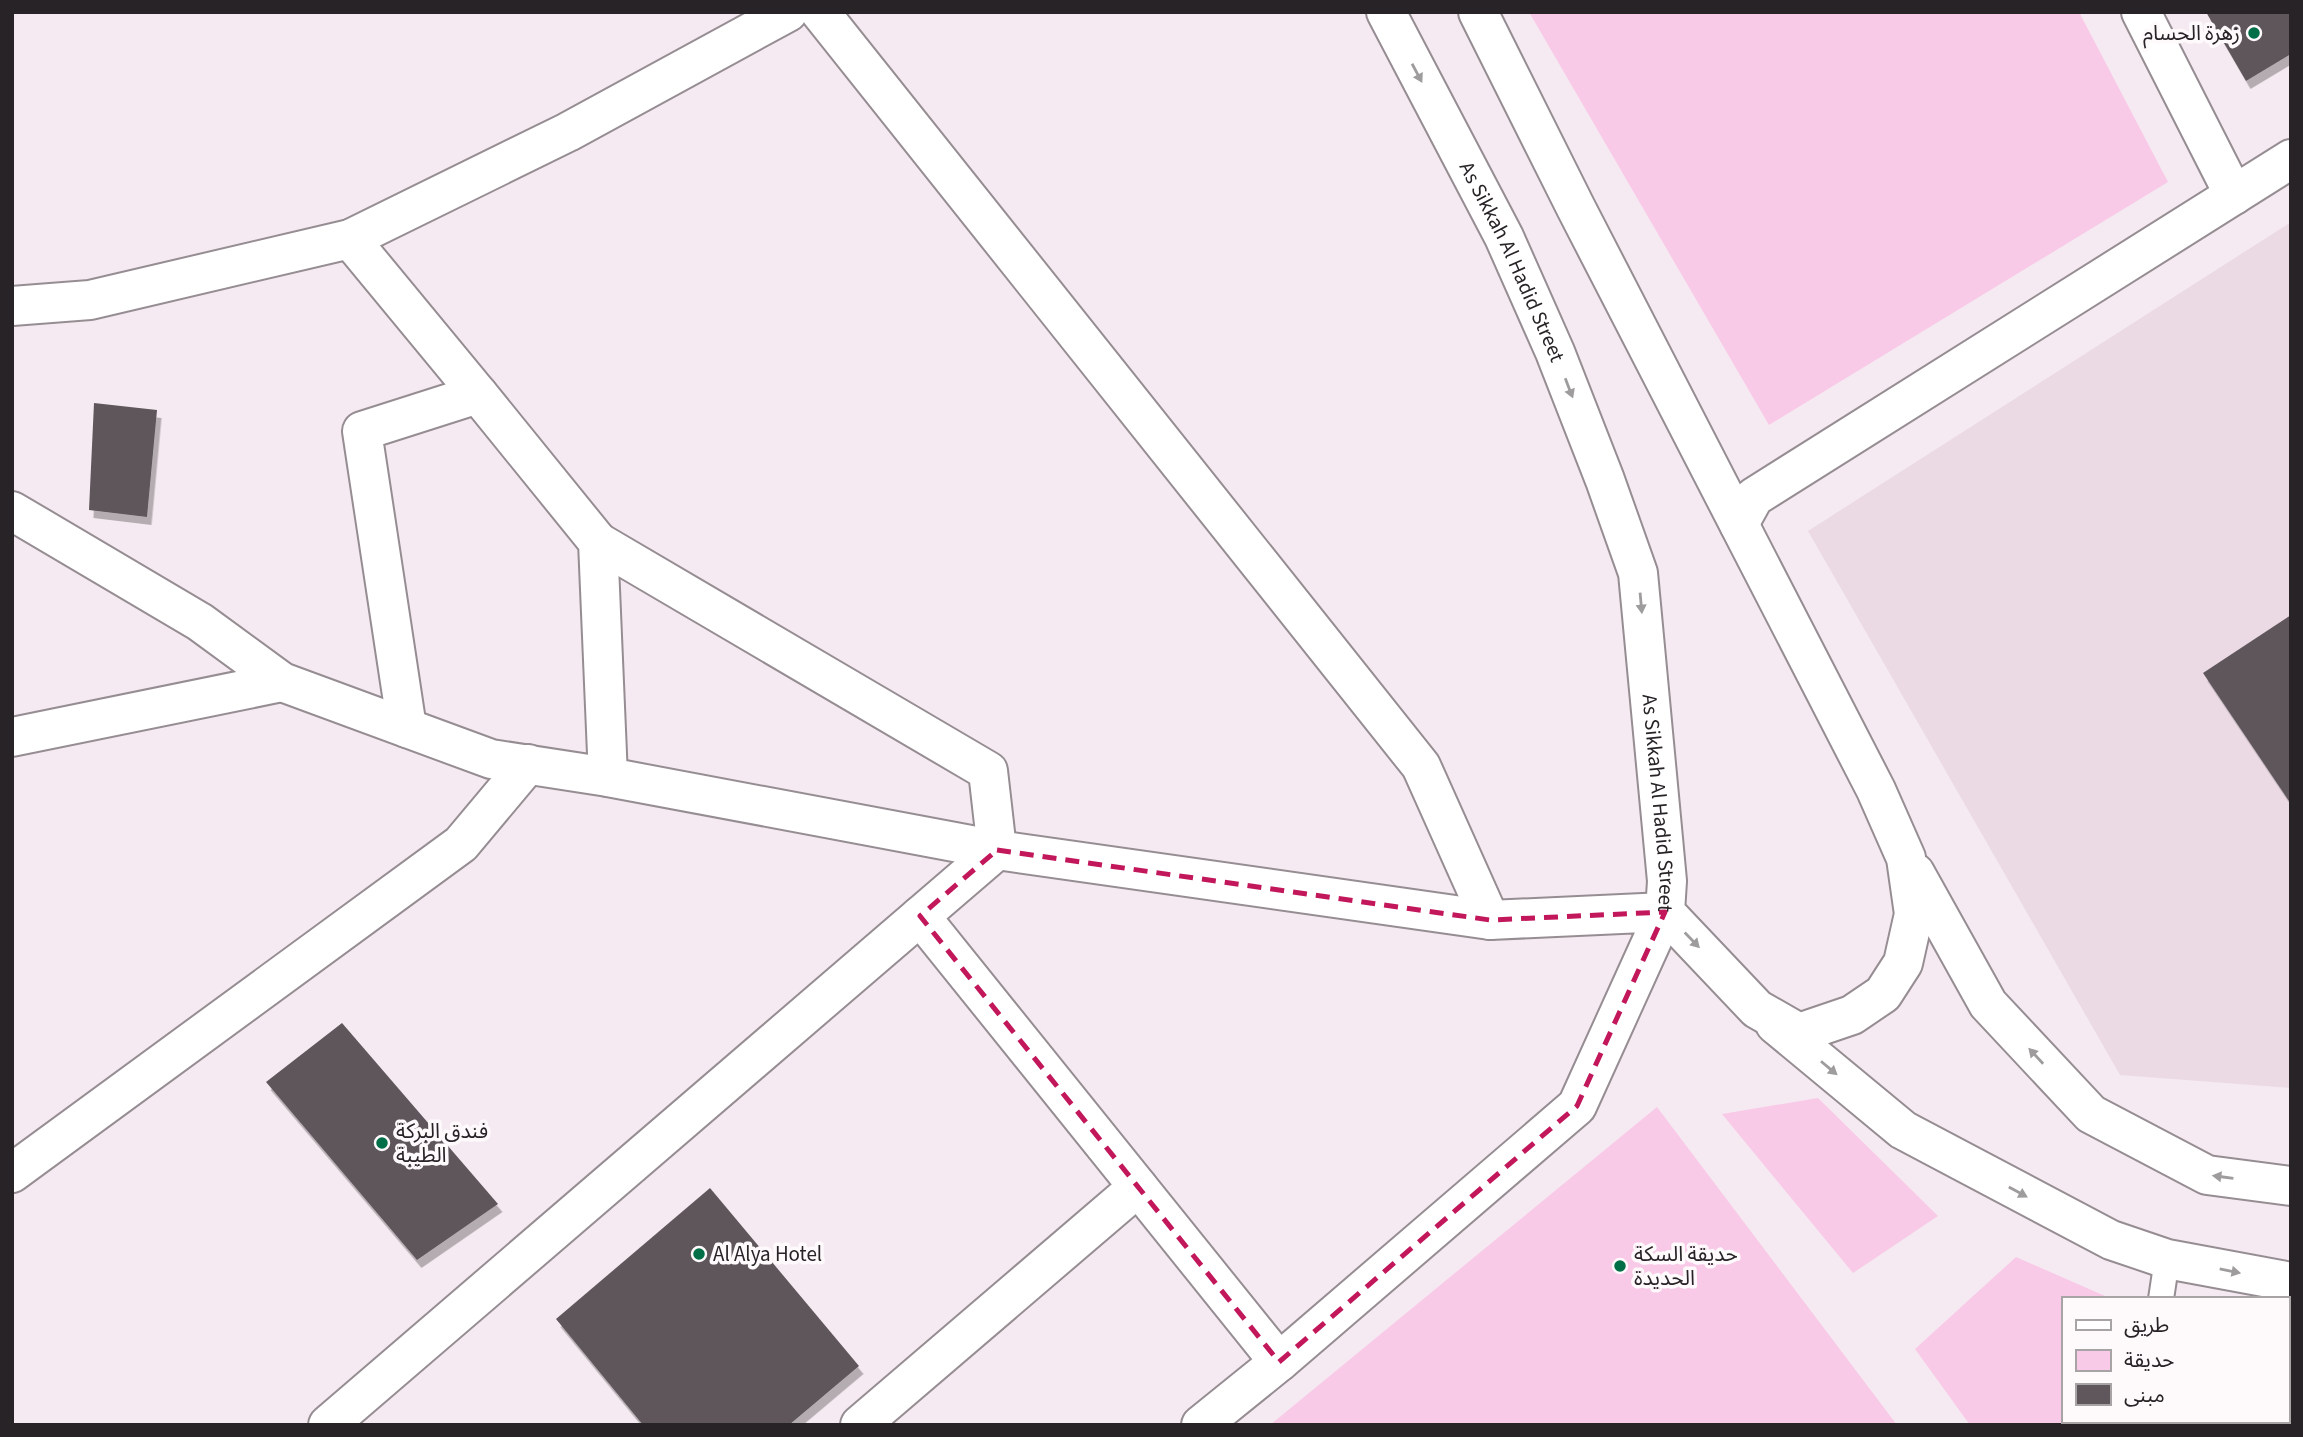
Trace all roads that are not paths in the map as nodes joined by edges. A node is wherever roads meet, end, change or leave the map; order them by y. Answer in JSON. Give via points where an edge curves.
{"nodes":[{"id":1,"x":788,"y":12,"type":"edge"},
{"id":2,"x":820,"y":12,"type":"edge"},
{"id":3,"x":1386,"y":12,"type":"edge"},
{"id":4,"x":1478,"y":12,"type":"edge"},
{"id":5,"x":2141,"y":12,"type":"edge"},
{"id":6,"x":2291,"y":159,"type":"edge"},
{"id":7,"x":2234,"y":195,"type":"junction"},
{"id":8,"x":350,"y":239,"type":"junction"},
{"id":9,"x":12,"y":306,"type":"edge"},
{"id":10,"x":478,"y":394,"type":"junction"},
{"id":11,"x":12,"y":510,"type":"edge"},
{"id":12,"x":1739,"y":524,"type":"junction"},
{"id":13,"x":598,"y":542,"type":"junction"},
{"id":14,"x":282,"y":682,"type":"junction"},
{"id":15,"x":407,"y":728,"type":"junction"},
{"id":16,"x":12,"y":737,"type":"edge"},
{"id":17,"x":528,"y":764,"type":"junction"},
{"id":18,"x":608,"y":777,"type":"junction"},
{"id":19,"x":997,"y":850,"type":"junction"},
{"id":20,"x":1906,"y":858,"type":"junction"},
{"id":21,"x":1665,"y":912,"type":"junction"},
{"id":22,"x":920,"y":916,"type":"junction"},
{"id":23,"x":1490,"y":920,"type":"junction"},
{"id":24,"x":1757,"y":1009,"type":"junction"},
{"id":25,"x":12,"y":1172,"type":"edge"},
{"id":26,"x":2291,"y":1186,"type":"edge"},
{"id":27,"x":1138,"y":1187,"type":"junction"},
{"id":28,"x":2167,"y":1259,"type":"junction"},
{"id":29,"x":2291,"y":1282,"type":"edge"},
{"id":30,"x":2161,"y":1297,"type":"edge"},
{"id":31,"x":1279,"y":1362,"type":"junction"},
{"id":32,"x":328,"y":1425,"type":"edge"},
{"id":33,"x":860,"y":1425,"type":"edge"},
{"id":34,"x":1201,"y":1425,"type":"edge"}],
"edges":[{"from":1,"to":8,"type":"street","via":[[568,132]]},
{"from":2,"to":23,"type":"street","via":[[1421,766]]},
{"from":3,"to":21,"type":"street","name":"As Sikkah Al Hadid Street","one_way":true,"via":[[1504,237],[1555,352],[1638,573],[1667,881]]},
{"from":4,"to":12,"type":"street","name":"As Sikkah Al Hadid Street"},
{"from":5,"to":7,"type":"street"},
{"from":6,"to":7,"type":"street"},
{"from":7,"to":12,"type":"street","via":[[1754,496]]},
{"from":8,"to":9,"type":"street","via":[[90,300]]},
{"from":8,"to":10,"type":"street"},
{"from":10,"to":13,"type":"street"},
{"from":10,"to":15,"type":"street","via":[[362,431]]},
{"from":11,"to":14,"type":"street","via":[[200,622]]},
{"from":12,"to":20,"type":"street","name":"As Sikkah Al Hadid Street","via":[[1876,790]]},
{"from":13,"to":18,"type":"street"},
{"from":13,"to":19,"type":"street","via":[[988,771]]},
{"from":14,"to":15,"type":"street"},
{"from":14,"to":16,"type":"street"},
{"from":15,"to":17,"type":"street","via":[[491,759]]},
{"from":17,"to":18,"type":"street"},
{"from":17,"to":25,"type":"street","via":[[461,844]]},
{"from":18,"to":19,"type":"street"},
{"from":19,"to":22,"type":"street"},
{"from":19,"to":23,"type":"street"},
{"from":20,"to":24,"type":"street","name":"As Sikkah Al Hadid Street","via":[[1914,914],[1903,963],[1883,994],[1852,1015],[1799,1034]]},
{"from":26,"to":20,"type":"street","one_way":true,"via":[[2207,1175],[2091,1114],[1988,1004]]},
{"from":21,"to":23,"type":"street"},
{"from":21,"to":24,"type":"street","name":"As Sikkah Al Hadid Street","one_way":true},
{"from":21,"to":31,"type":"street","via":[[1577,1106]]},
{"from":22,"to":27,"type":"street"},
{"from":22,"to":32,"type":"street"},
{"from":24,"to":28,"type":"street","one_way":true,"via":[[1903,1130],[2111,1240]]},
{"from":27,"to":31,"type":"street"},
{"from":27,"to":33,"type":"street"},
{"from":28,"to":29,"type":"street","one_way":true},
{"from":28,"to":30,"type":"lane"},
{"from":31,"to":34,"type":"street"}]}
